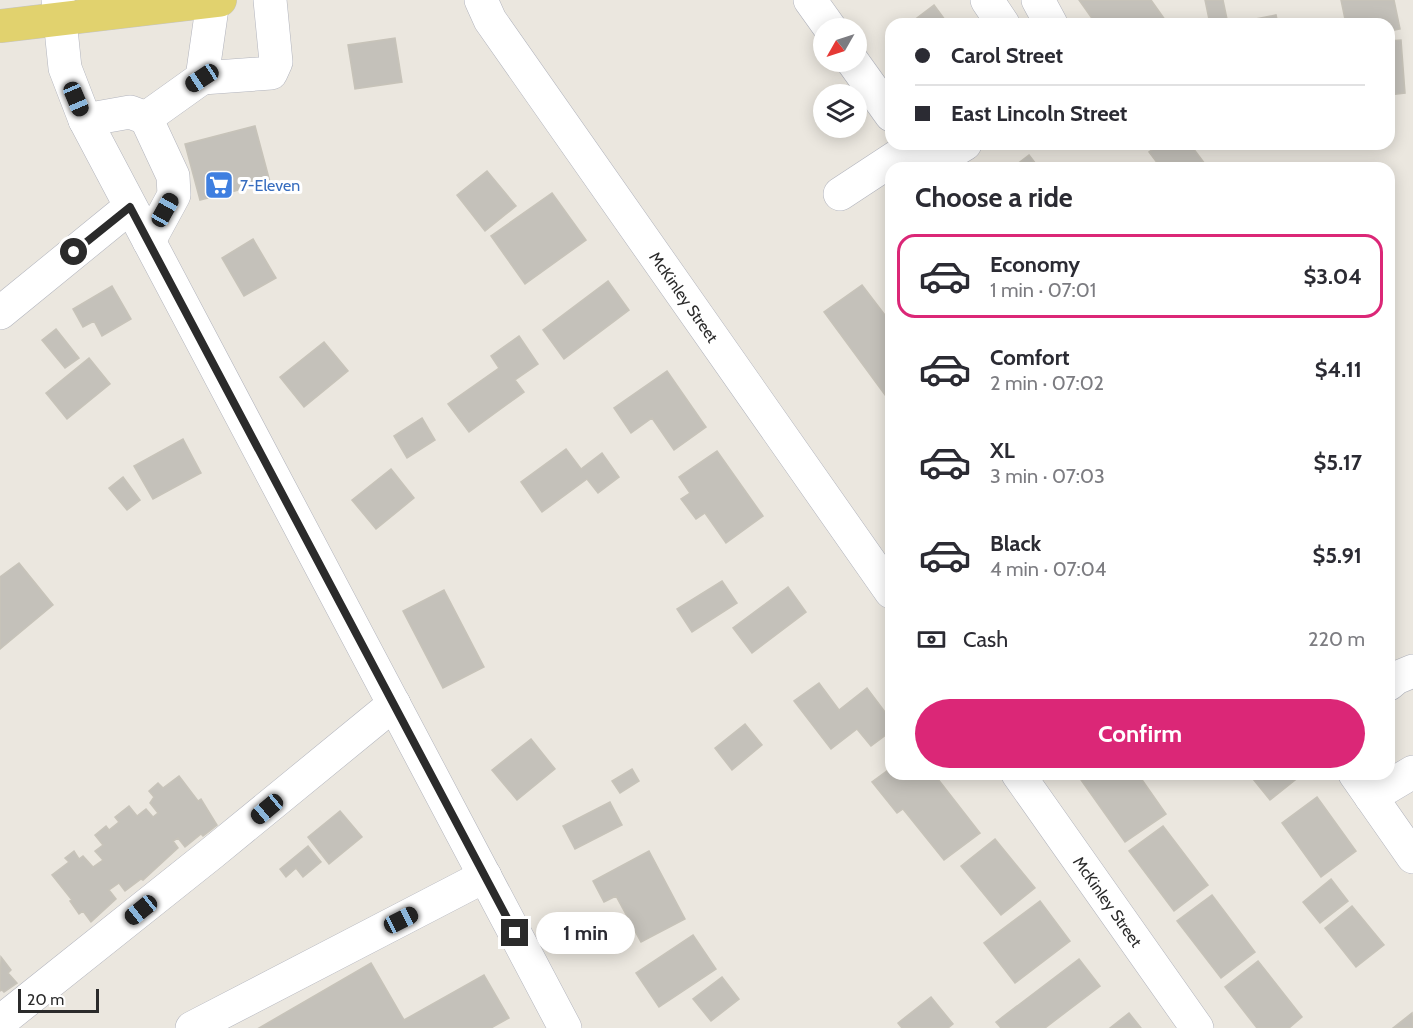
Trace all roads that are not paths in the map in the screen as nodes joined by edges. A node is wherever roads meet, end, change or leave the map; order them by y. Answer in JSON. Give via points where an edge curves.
{"nodes":[{"id":1,"x":220,"y":0,"type":"edge"},
{"id":2,"x":270,"y":0,"type":"edge"},
{"id":3,"x":481,"y":0,"type":"edge"},
{"id":4,"x":810,"y":0,"type":"edge"},
{"id":5,"x":987,"y":0,"type":"edge"},
{"id":6,"x":1038,"y":0,"type":"edge"},
{"id":7,"x":213,"y":1,"type":"edge"},
{"id":8,"x":58,"y":10,"type":"edge"},
{"id":9,"x":823,"y":18,"type":"edge"},
{"id":10,"x":999,"y":18,"type":"edge"},
{"id":11,"x":1048,"y":18,"type":"edge"},
{"id":12,"x":0,"y":26,"type":"edge"},
{"id":13,"x":860,"y":72,"type":"edge"},
{"id":14,"x":202,"y":78,"type":"junction"},
{"id":15,"x":885,"y":107,"type":"edge"},
{"id":16,"x":146,"y":118,"type":"junction"},
{"id":17,"x":85,"y":120,"type":"junction"},
{"id":18,"x":942,"y":150,"type":"edge"},
{"id":19,"x":920,"y":156,"type":"edge"},
{"id":20,"x":885,"y":173,"type":"edge"},
{"id":21,"x":840,"y":195,"type":"dead end"},
{"id":22,"x":130,"y":207,"type":"junction"},
{"id":23,"x":148,"y":241,"type":"junction"},
{"id":24,"x":0,"y":313,"type":"edge"},
{"id":25,"x":885,"y":583,"type":"edge"},
{"id":26,"x":1413,"y":671,"type":"edge"},
{"id":27,"x":1395,"y":679,"type":"edge"},
{"id":28,"x":394,"y":704,"type":"junction"},
{"id":29,"x":1413,"y":772,"type":"edge"},
{"id":30,"x":1395,"y":777,"type":"edge"},
{"id":31,"x":1022,"y":780,"type":"edge"},
{"id":32,"x":1382,"y":780,"type":"edge"},
{"id":33,"x":1363,"y":785,"type":"edge"},
{"id":34,"x":1413,"y":857,"type":"edge"},
{"id":35,"x":485,"y":876,"type":"junction"},
{"id":36,"x":0,"y":1022,"type":"edge"},
{"id":37,"x":192,"y":1028,"type":"edge"},
{"id":38,"x":564,"y":1028,"type":"edge"},
{"id":39,"x":1197,"y":1028,"type":"edge"}],
"edges":[{"from":1,"to":7,"type":"main road"},
{"from":2,"to":14,"type":"street","via":[[276,62],[271,73]]},
{"from":3,"to":25,"type":"street","name":"McKinley Street","via":[[490,20]]},
{"from":4,"to":9,"type":"street"},
{"from":5,"to":10,"type":"street"},
{"from":6,"to":11,"type":"street"},
{"from":7,"to":8,"type":"main road"},
{"from":7,"to":14,"type":"street"},
{"from":8,"to":12,"type":"main road"},
{"from":8,"to":17,"type":"street","via":[[65,68]]},
{"from":13,"to":15,"type":"street"},
{"from":14,"to":16,"type":"street"},
{"from":16,"to":17,"type":"street","via":[[130,112]]},
{"from":16,"to":23,"type":"street","via":[[173,176],[174,195]]},
{"from":17,"to":22,"type":"street"},
{"from":18,"to":19,"type":"street"},
{"from":20,"to":21,"type":"street"},
{"from":22,"to":23,"type":"street"},
{"from":22,"to":24,"type":"street"},
{"from":23,"to":28,"type":"street"},
{"from":26,"to":27,"type":"street"},
{"from":28,"to":35,"type":"street"},
{"from":28,"to":36,"type":"street"},
{"from":29,"to":30,"type":"street"},
{"from":31,"to":39,"type":"street","name":"McKinley Street"},
{"from":32,"to":33,"type":"street"},
{"from":33,"to":34,"type":"street"},
{"from":35,"to":37,"type":"street"},
{"from":35,"to":38,"type":"street"}]}
